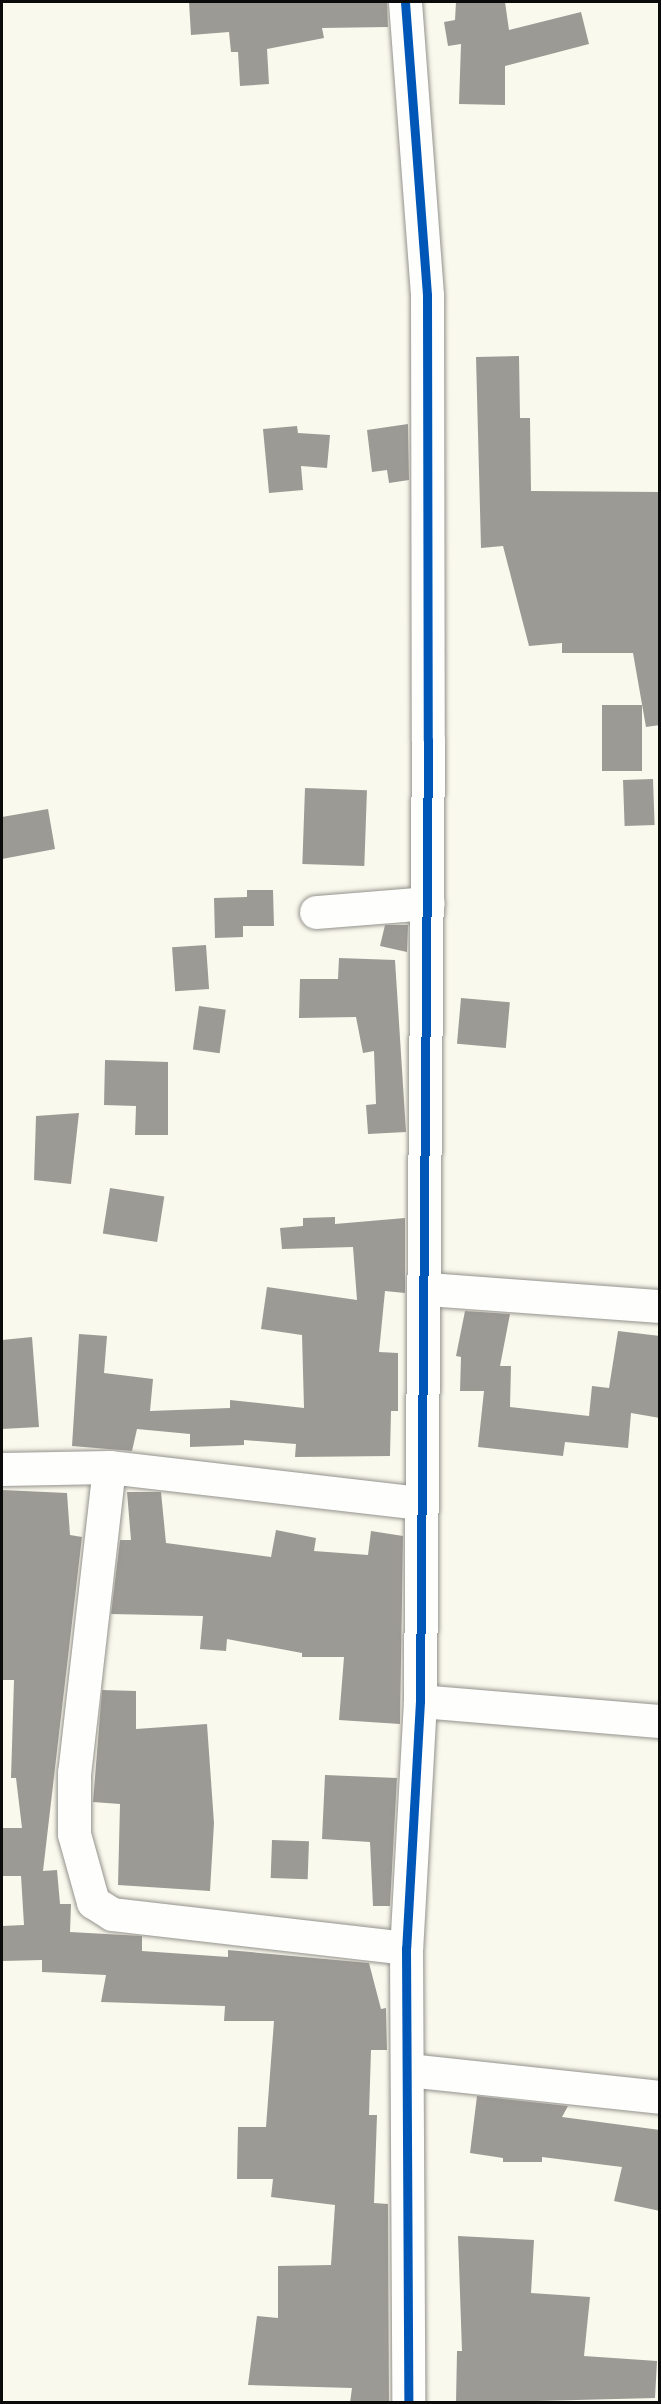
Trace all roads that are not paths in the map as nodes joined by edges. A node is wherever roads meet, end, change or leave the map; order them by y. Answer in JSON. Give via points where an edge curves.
{"nodes":[{"id":1,"x":405,"y":2,"type":"edge"},
{"id":2,"x":428,"y":903,"type":"junction"},
{"id":3,"x":316,"y":912,"type":"dead end"},
{"id":4,"x":427,"y":1289,"type":"junction"},
{"id":5,"x":660,"y":1306,"type":"edge"},
{"id":6,"x":109,"y":1467,"type":"junction"},
{"id":7,"x":2,"y":1469,"type":"edge"},
{"id":8,"x":421,"y":1503,"type":"junction"},
{"id":9,"x":420,"y":1701,"type":"junction"},
{"id":10,"x":660,"y":1721,"type":"edge"},
{"id":11,"x":406,"y":1948,"type":"junction"},
{"id":12,"x":408,"y":2070,"type":"junction"},
{"id":13,"x":660,"y":2097,"type":"edge"},
{"id":14,"x":408,"y":2403,"type":"edge"}],
"edges":[{"from":1,"to":2,"type":"street","via":[[427,295]]},
{"from":2,"to":3,"type":"street"},
{"from":2,"to":4,"type":"street"},
{"from":4,"to":5,"type":"street"},
{"from":4,"to":8,"type":"street"},
{"from":6,"to":7,"type":"street"},
{"from":6,"to":8,"type":"street"},
{"from":6,"to":11,"type":"street","via":[[74,1772],[74,1834],[93,1902],[112,1914]]},
{"from":8,"to":9,"type":"street"},
{"from":9,"to":10,"type":"street"},
{"from":9,"to":11,"type":"street"},
{"from":11,"to":12,"type":"street"},
{"from":12,"to":13,"type":"street"},
{"from":12,"to":14,"type":"street"}]}
